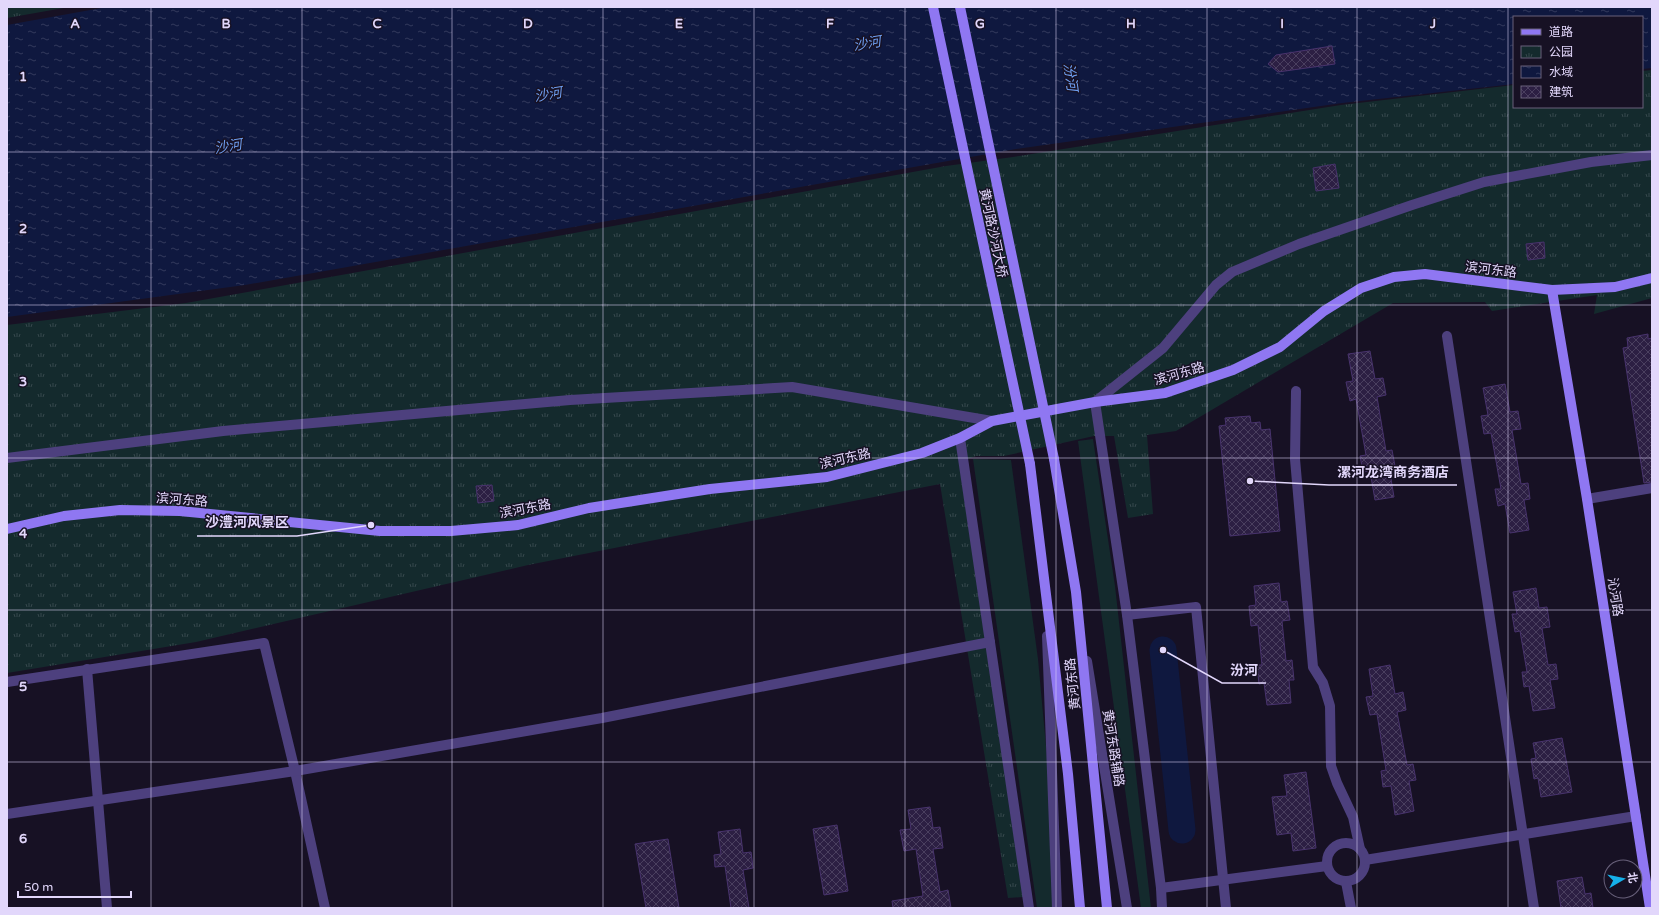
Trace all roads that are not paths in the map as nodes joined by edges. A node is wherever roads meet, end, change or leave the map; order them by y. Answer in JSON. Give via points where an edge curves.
{"nodes":[{"id":1,"x":933,"y":7,"type":"edge"},
{"id":2,"x":960,"y":7,"type":"edge"},
{"id":3,"x":1652,"y":155,"type":"edge"},
{"id":4,"x":1652,"y":278,"type":"edge"},
{"id":5,"x":1552,"y":290,"type":"junction"},
{"id":6,"x":1447,"y":336,"type":"dead end"},
{"id":7,"x":1296,"y":391,"type":"dead end"},
{"id":8,"x":1094,"y":402,"type":"junction"},
{"id":9,"x":992,"y":421,"type":"junction"},
{"id":10,"x":960,"y":438,"type":"junction"},
{"id":11,"x":7,"y":458,"type":"edge"},
{"id":12,"x":1054,"y":459,"type":"joint"},
{"id":13,"x":1030,"y":464,"type":"joint"},
{"id":14,"x":1652,"y":488,"type":"edge"},
{"id":15,"x":1588,"y":499,"type":"junction"},
{"id":16,"x":7,"y":529,"type":"edge"},
{"id":17,"x":1046,"y":592,"type":"junction"},
{"id":18,"x":1076,"y":592,"type":"junction"},
{"id":19,"x":1127,"y":616,"type":"junction"},
{"id":20,"x":990,"y":642,"type":"junction"},
{"id":21,"x":87,"y":669,"type":"junction"},
{"id":22,"x":7,"y":682,"type":"edge"},
{"id":23,"x":295,"y":771,"type":"junction"},
{"id":24,"x":98,"y":801,"type":"junction"},
{"id":25,"x":7,"y":814,"type":"edge"},
{"id":26,"x":1636,"y":816,"type":"junction"},
{"id":27,"x":1523,"y":834,"type":"junction"},
{"id":28,"x":1360,"y":849,"type":"junction"},
{"id":29,"x":1366,"y":860,"type":"junction"},
{"id":30,"x":1328,"y":866,"type":"junction"},
{"id":31,"x":1222,"y":880,"type":"junction"},
{"id":32,"x":1649,"y":881,"type":"edge"},
{"id":33,"x":1346,"y":882,"type":"junction"},
{"id":34,"x":1161,"y":888,"type":"junction"},
{"id":35,"x":107,"y":908,"type":"edge"},
{"id":36,"x":325,"y":908,"type":"edge"},
{"id":37,"x":1029,"y":908,"type":"edge"},
{"id":38,"x":1057,"y":908,"type":"edge"},
{"id":39,"x":1080,"y":908,"type":"edge"},
{"id":40,"x":1107,"y":908,"type":"edge"},
{"id":41,"x":1127,"y":908,"type":"edge"},
{"id":42,"x":1162,"y":908,"type":"edge"},
{"id":43,"x":1226,"y":908,"type":"edge"},
{"id":44,"x":1351,"y":908,"type":"edge"},
{"id":45,"x":1534,"y":908,"type":"edge"},
{"id":46,"x":1650,"y":908,"type":"edge"}],
"edges":[{"from":1,"to":13,"type":"street","name":"黄河路沙河大桥","bridge":true},
{"from":2,"to":12,"type":"street","name":"黄河路沙河大桥","bridge":true},
{"from":3,"to":8,"type":"street","via":[[1591,162],[1484,182],[1299,244],[1232,272],[1216,285],[1163,348]]},
{"from":4,"to":5,"type":"street","name":"滨河东路","via":[[1615,286]]},
{"from":5,"to":8,"type":"street","name":"滨河东路","via":[[1425,274],[1394,277],[1361,288],[1324,311],[1280,347],[1233,370],[1165,393]]},
{"from":5,"to":15,"type":"street","name":"沁河路"},
{"from":6,"to":27,"type":"street"},
{"from":7,"to":28,"type":"street","via":[[1295,459],[1313,667],[1323,683],[1330,706],[1331,766],[1352,817]]},
{"from":8,"to":9,"type":"street","name":"滨河东路"},
{"from":8,"to":19,"type":"street"},
{"from":9,"to":10,"type":"street","name":"滨河东路"},
{"from":9,"to":11,"type":"street","via":[[792,387],[570,400],[223,431]]},
{"from":10,"to":16,"type":"street","name":"滨河东路","via":[[922,453],[827,477],[710,489],[589,508],[518,525],[451,531],[380,531],[180,511],[120,510],[64,516]]},
{"from":10,"to":20,"type":"street"},
{"from":12,"to":18,"type":"street","name":"黄河东路"},
{"from":13,"to":17,"type":"street","name":"黄河东路"},
{"from":14,"to":15,"type":"street"},
{"from":15,"to":26,"type":"street","name":"沁河路"},
{"from":17,"to":38,"type":"street"},
{"from":17,"to":39,"type":"street","name":"黄河东路","via":[[1068,774]]},
{"from":18,"to":40,"type":"street","name":"黄河东路"},
{"from":18,"to":41,"type":"street","name":"黄河东路辅路"},
{"from":19,"to":31,"type":"street","via":[[1196,607]]},
{"from":19,"to":34,"type":"street"},
{"from":20,"to":23,"type":"street","via":[[602,718]]},
{"from":20,"to":37,"type":"street"},
{"from":21,"to":22,"type":"street"},
{"from":21,"to":23,"type":"street","via":[[264,643]]},
{"from":21,"to":24,"type":"street"},
{"from":23,"to":24,"type":"street"},
{"from":23,"to":36,"type":"street"},
{"from":24,"to":25,"type":"street"},
{"from":24,"to":35,"type":"street"},
{"from":26,"to":27,"type":"street"},
{"from":26,"to":32,"type":"street","name":"沁河路"},
{"from":27,"to":29,"type":"street"},
{"from":27,"to":45,"type":"street"},
{"from":28,"to":29,"type":"street"},
{"from":28,"to":30,"type":"street","via":[[1350,843],[1337,845],[1329,854]]},
{"from":29,"to":33,"type":"street","via":[[1358,878]]},
{"from":30,"to":31,"type":"street"},
{"from":30,"to":33,"type":"street","via":[[1334,877]]},
{"from":31,"to":34,"type":"street"},
{"from":31,"to":43,"type":"street"},
{"from":32,"to":46,"type":"street","name":"沁河路"},
{"from":33,"to":44,"type":"street"},
{"from":34,"to":42,"type":"street"}]}
